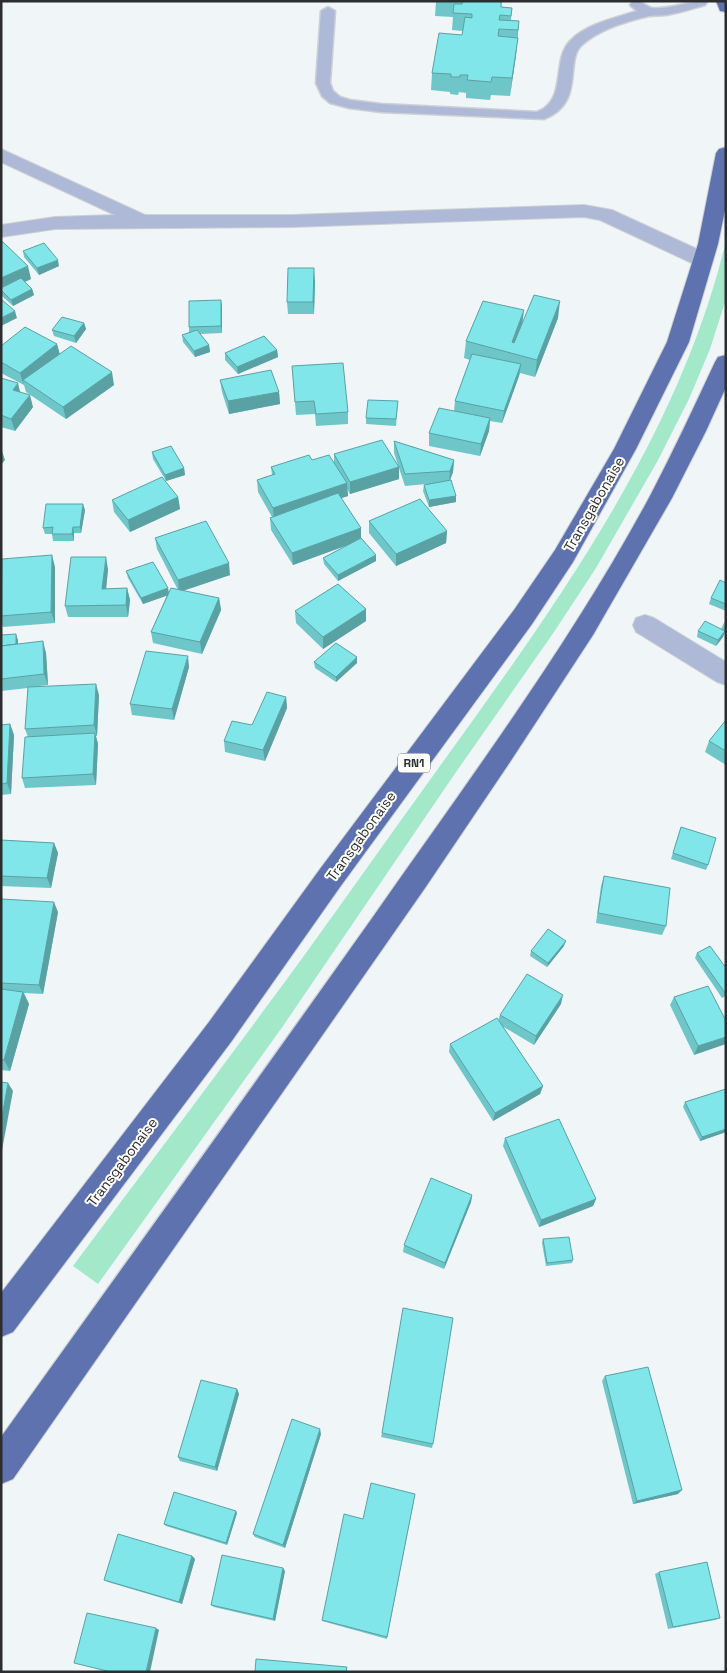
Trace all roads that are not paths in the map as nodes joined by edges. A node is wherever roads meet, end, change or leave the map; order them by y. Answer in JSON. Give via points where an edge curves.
{"nodes":[{"id":1,"x":634,"y":1,"type":"edge"},
{"id":2,"x":725,"y":1,"type":"edge"},
{"id":3,"x":700,"y":2,"type":"edge"},
{"id":4,"x":726,"y":8,"type":"edge"},
{"id":5,"x":328,"y":11,"type":"dead end"},
{"id":6,"x":648,"y":12,"type":"junction"},
{"id":7,"x":726,"y":152,"type":"edge"},
{"id":8,"x":1,"y":155,"type":"edge"},
{"id":9,"x":143,"y":221,"type":"junction"},
{"id":10,"x":1,"y":231,"type":"edge"},
{"id":11,"x":703,"y":260,"type":"junction"},
{"id":12,"x":726,"y":362,"type":"edge"},
{"id":13,"x":645,"y":625,"type":"dead end"},
{"id":14,"x":726,"y":675,"type":"edge"},
{"id":15,"x":1,"y":1320,"type":"edge"},
{"id":16,"x":1,"y":1467,"type":"edge"}],
"edges":[{"from":1,"to":6,"type":"lane"},
{"from":2,"to":4,"type":"highway"},
{"from":3,"to":6,"type":"lane","via":[[669,11]]},
{"from":5,"to":6,"type":"lane","via":[[323,83],[335,100],[380,108],[539,116],[556,108],[561,100],[570,50],[574,44],[592,32]]},
{"from":7,"to":11,"type":"highway","name":"Transgabonaise","number":"RN1"},
{"from":8,"to":9,"type":"street"},
{"from":9,"to":10,"type":"street","via":[[55,223]]},
{"from":9,"to":11,"type":"street","via":[[292,221],[584,211],[605,214]]},
{"from":11,"to":15,"type":"highway","name":"Transgabonaise","number":"RN1","via":[[678,342],[625,449],[564,556],[220,1032]]},
{"from":12,"to":16,"type":"highway","via":[[678,468],[652,514],[576,641],[514,736],[193,1198]]},
{"from":13,"to":14,"type":"street"}]}
